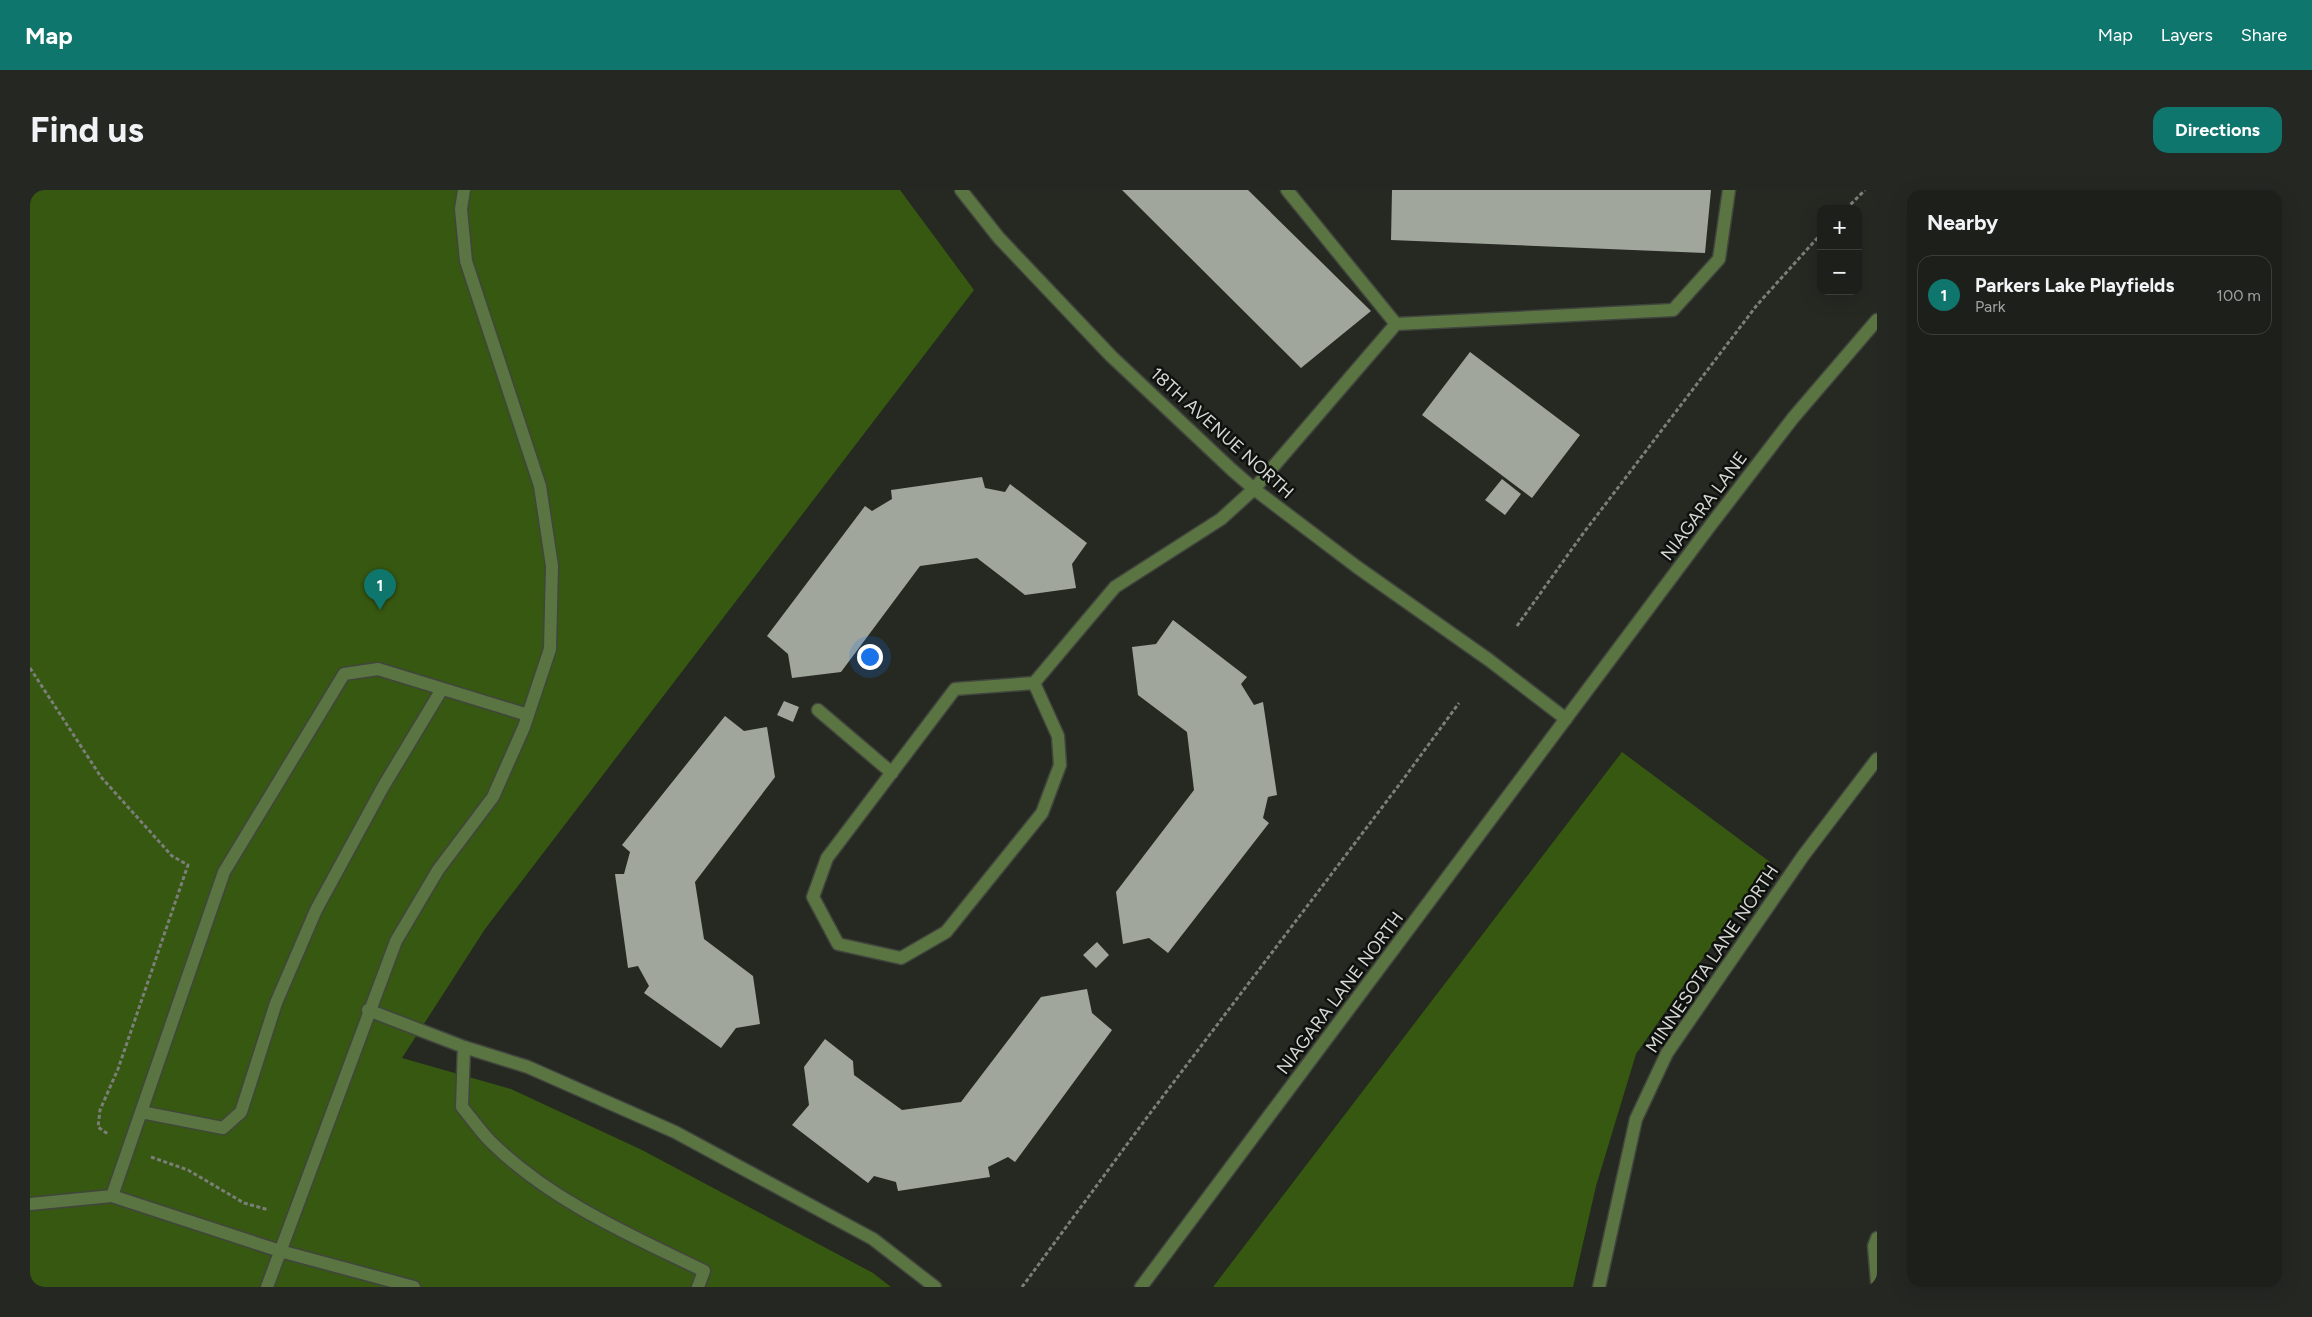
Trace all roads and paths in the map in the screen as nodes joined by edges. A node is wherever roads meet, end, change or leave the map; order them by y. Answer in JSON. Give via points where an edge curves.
{"nodes":[{"id":1,"x":464,"y":190,"type":"edge"},
{"id":2,"x":961,"y":190,"type":"edge"},
{"id":3,"x":1287,"y":190,"type":"edge"},
{"id":4,"x":1729,"y":190,"type":"edge"},
{"id":5,"x":1865,"y":190,"type":"edge"},
{"id":6,"x":1850,"y":205,"type":"edge"},
{"id":7,"x":1817,"y":238,"type":"edge"},
{"id":8,"x":1877,"y":320,"type":"edge"},
{"id":9,"x":1396,"y":324,"type":"junction"},
{"id":10,"x":1254,"y":489,"type":"junction"},
{"id":11,"x":1517,"y":626,"type":"dead end"},
{"id":12,"x":30,"y":668,"type":"edge"},
{"id":13,"x":1034,"y":683,"type":"junction"},
{"id":14,"x":442,"y":688,"type":"junction"},
{"id":15,"x":1459,"y":703,"type":"dead end"},
{"id":16,"x":818,"y":710,"type":"dead end"},
{"id":17,"x":528,"y":715,"type":"junction"},
{"id":18,"x":1566,"y":719,"type":"junction"},
{"id":19,"x":1877,"y":758,"type":"edge"},
{"id":20,"x":892,"y":773,"type":"junction"},
{"id":21,"x":368,"y":1010,"type":"junction"},
{"id":22,"x":464,"y":1047,"type":"junction"},
{"id":23,"x":141,"y":1112,"type":"junction"},
{"id":24,"x":128,"y":1148,"type":"junction"},
{"id":25,"x":112,"y":1196,"type":"junction"},
{"id":26,"x":30,"y":1204,"type":"edge"},
{"id":27,"x":292,"y":1217,"type":"junction"},
{"id":28,"x":1877,"y":1238,"type":"edge"},
{"id":29,"x":280,"y":1251,"type":"junction"},
{"id":30,"x":1877,"y":1282,"type":"edge"},
{"id":31,"x":267,"y":1287,"type":"edge"},
{"id":32,"x":414,"y":1287,"type":"edge"},
{"id":33,"x":698,"y":1287,"type":"edge"},
{"id":34,"x":935,"y":1287,"type":"edge"},
{"id":35,"x":1022,"y":1287,"type":"edge"},
{"id":36,"x":1141,"y":1287,"type":"edge"},
{"id":37,"x":1599,"y":1287,"type":"edge"}],
"edges":[{"from":1,"to":17,"type":"street","via":[[461,209],[466,262],[540,486],[552,566],[550,648]]},
{"from":2,"to":10,"type":"street","name":"18TH AVENUE NORTH","via":[[999,238],[1111,356]]},
{"from":3,"to":9,"type":"street"},
{"from":4,"to":9,"type":"street","via":[[1719,259],[1673,310]]},
{"from":5,"to":6,"type":"path"},
{"from":7,"to":11,"type":"path","via":[[1757,304]]},
{"from":8,"to":18,"type":"street","name":"NIAGARA LANE","via":[[1793,418]]},
{"from":9,"to":10,"type":"street"},
{"from":10,"to":13,"type":"street","via":[[1221,519],[1115,588]]},
{"from":10,"to":18,"type":"street","name":"18TH AVENUE NORTH"},
{"from":12,"to":24,"type":"path","via":[[101,777],[172,856],[188,865],[118,1069],[100,1110],[98,1127]]},
{"from":13,"to":20,"type":"street","via":[[955,689]]},
{"from":13,"to":20,"type":"street","via":[[1058,736],[1060,764],[1042,813],[946,932],[901,958],[838,944],[813,898],[827,858]]},
{"from":14,"to":17,"type":"street"},
{"from":14,"to":23,"type":"street","via":[[316,910],[276,1003],[241,1112],[223,1128]]},
{"from":14,"to":23,"type":"street","via":[[378,669],[344,674],[224,872]]},
{"from":15,"to":35,"type":"path"},
{"from":16,"to":20,"type":"street"},
{"from":17,"to":21,"type":"street","via":[[493,797],[438,870],[396,941]]},
{"from":18,"to":36,"type":"street","name":"NIAGARA LANE NORTH"},
{"from":19,"to":37,"type":"street","name":"MINNESOTA LANE NORTH","via":[[1803,856],[1667,1053],[1636,1118]]},
{"from":21,"to":22,"type":"street"},
{"from":21,"to":27,"type":"street"},
{"from":22,"to":33,"type":"street","via":[[462,1107],[491,1142],[541,1184],[609,1225],[704,1271]]},
{"from":22,"to":34,"type":"street","via":[[528,1067],[675,1132],[873,1239]]},
{"from":23,"to":24,"type":"street"},
{"from":24,"to":25,"type":"street"},
{"from":24,"to":27,"type":"path","via":[[188,1170],[244,1203]]},
{"from":25,"to":26,"type":"street"},
{"from":25,"to":29,"type":"street"},
{"from":27,"to":29,"type":"street"},
{"from":28,"to":30,"type":"street","via":[[1874,1246]]},
{"from":29,"to":31,"type":"street"},
{"from":29,"to":32,"type":"street"}]}
